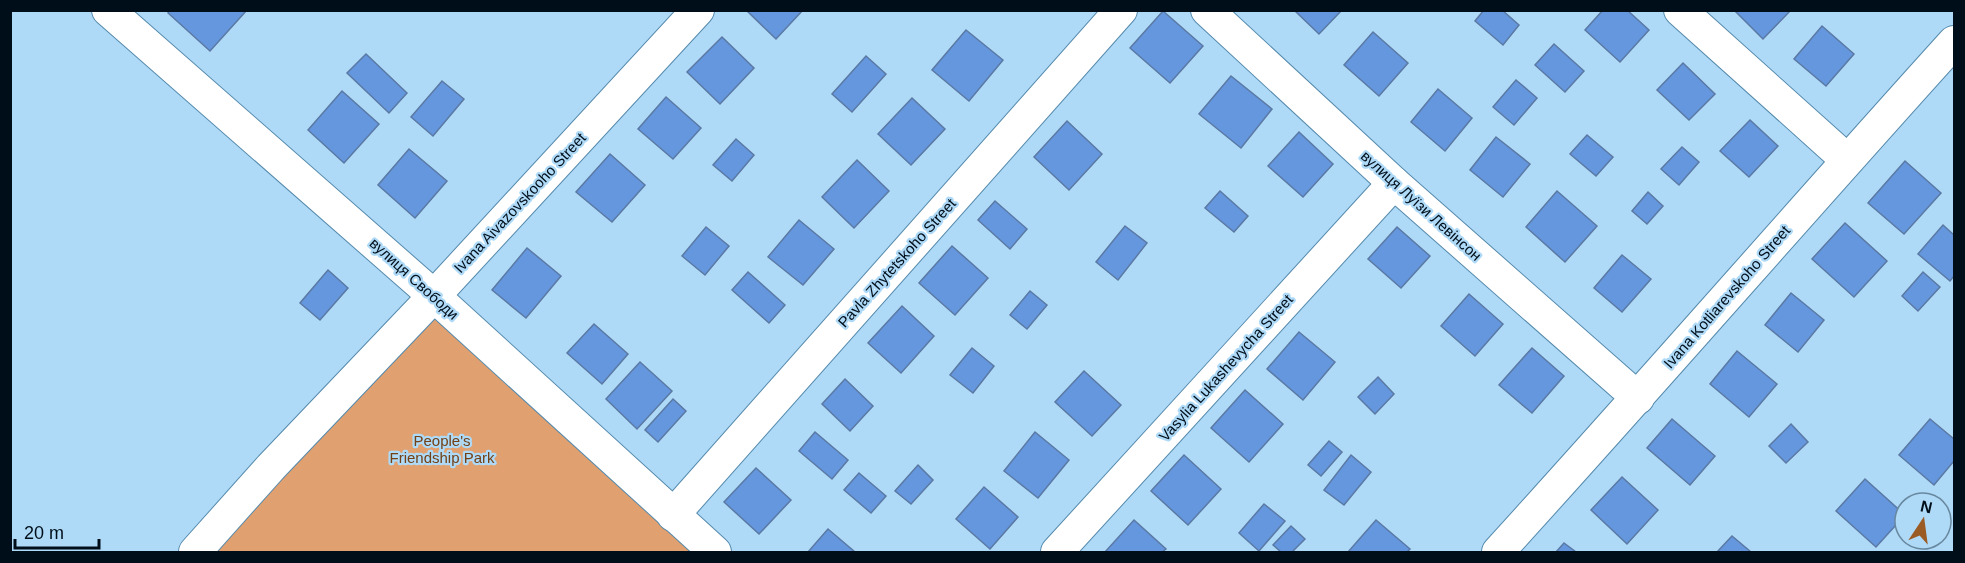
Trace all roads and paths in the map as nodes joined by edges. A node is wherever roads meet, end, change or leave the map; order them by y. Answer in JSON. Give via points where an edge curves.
{"nodes":[{"id":1,"x":108,"y":10,"type":"edge"},
{"id":2,"x":698,"y":10,"type":"edge"},
{"id":3,"x":1121,"y":10,"type":"edge"},
{"id":4,"x":1207,"y":10,"type":"edge"},
{"id":5,"x":1680,"y":10,"type":"edge"},
{"id":6,"x":1954,"y":42,"type":"edge"},
{"id":7,"x":1847,"y":160,"type":"junction"},
{"id":8,"x":1394,"y":183,"type":"junction"},
{"id":9,"x":434,"y":296,"type":"junction"},
{"id":10,"x":1638,"y":398,"type":"junction"},
{"id":11,"x":673,"y":515,"type":"junction"},
{"id":12,"x":195,"y":552,"type":"edge"},
{"id":13,"x":715,"y":552,"type":"edge"},
{"id":14,"x":1057,"y":552,"type":"edge"},
{"id":15,"x":1498,"y":552,"type":"edge"}],
"edges":[{"from":1,"to":9,"type":"street","name":"вулиця Свободи"},
{"from":2,"to":9,"type":"street","name":"Ivana Aivazovskooho Street"},
{"from":3,"to":11,"type":"street","name":"Pavla Zhytetskoho Street"},
{"from":4,"to":8,"type":"street","name":"вулиця Луїзи Левінсон"},
{"from":5,"to":7,"type":"street"},
{"from":6,"to":7,"type":"street","name":"Ivana Kotliarevskoho Street"},
{"from":7,"to":10,"type":"street","name":"Ivana Kotliarevskoho Street"},
{"from":8,"to":10,"type":"street","name":"вулиця Луїзи Левінсон"},
{"from":8,"to":14,"type":"street","name":"Vasylia Lukashevycha Street"},
{"from":9,"to":11,"type":"street","name":"вулиця Свободи"},
{"from":9,"to":12,"type":"street","name":"Ivana Aivazovskooho Street"},
{"from":10,"to":15,"type":"street","name":"Ivana Kotliarevskoho Street"},
{"from":11,"to":13,"type":"street","name":"вулиця Свободи"}]}
